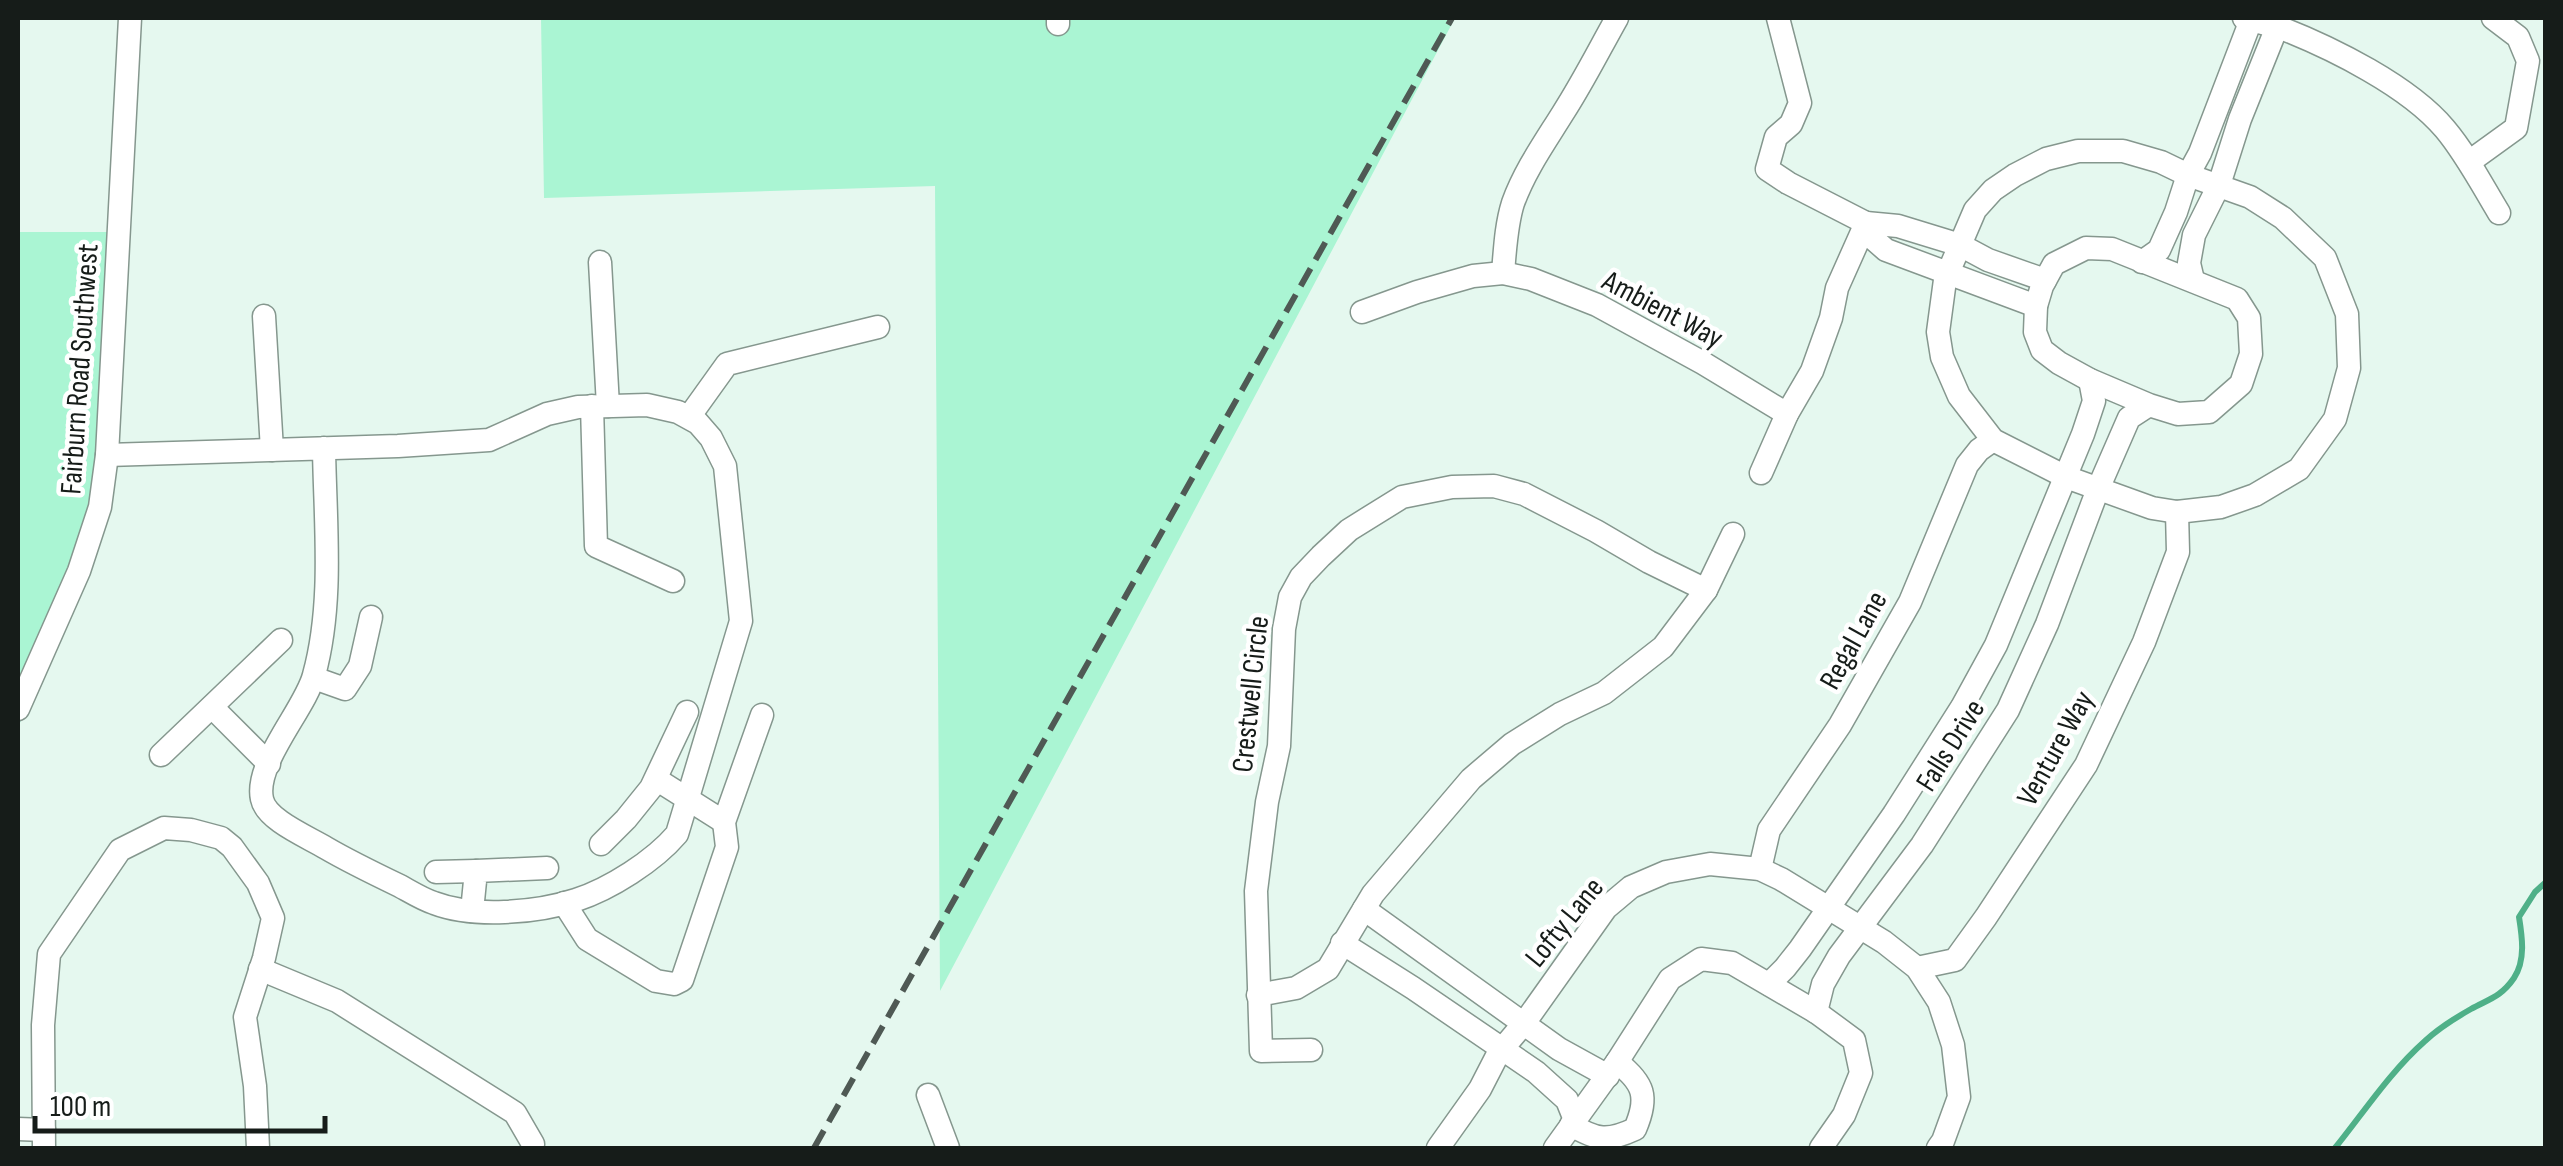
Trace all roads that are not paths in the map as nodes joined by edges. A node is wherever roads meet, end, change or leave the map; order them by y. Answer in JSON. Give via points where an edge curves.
{"nodes":[{"id":1,"x":130,"y":18,"type":"edge"},
{"id":2,"x":1617,"y":18,"type":"edge"},
{"id":3,"x":1778,"y":18,"type":"edge"},
{"id":4,"x":2493,"y":18,"type":"edge"},
{"id":5,"x":2247,"y":19,"type":"edge"},
{"id":6,"x":2277,"y":27,"type":"junction"},
{"id":7,"x":2468,"y":162,"type":"junction"},
{"id":8,"x":2188,"y":175,"type":"junction"},
{"id":9,"x":2220,"y":184,"type":"junction"},
{"id":10,"x":2499,"y":213,"type":"dead end"},
{"id":11,"x":1866,"y":223,"type":"junction"},
{"id":12,"x":1960,"y":245,"type":"junction"},
{"id":13,"x":600,"y":262,"type":"dead end"},
{"id":14,"x":2142,"y":262,"type":"junction"},
{"id":15,"x":1503,"y":273,"type":"junction"},
{"id":16,"x":1948,"y":273,"type":"junction"},
{"id":17,"x":2045,"y":280,"type":"junction"},
{"id":18,"x":2192,"y":280,"type":"junction"},
{"id":19,"x":2036,"y":306,"type":"junction"},
{"id":20,"x":1362,"y":312,"type":"dead end"},
{"id":21,"x":264,"y":316,"type":"dead end"},
{"id":22,"x":878,"y":327,"type":"dead end"},
{"id":23,"x":2090,"y":380,"type":"junction"},
{"id":24,"x":2149,"y":405,"type":"junction"},
{"id":25,"x":600,"y":406,"type":"junction"},
{"id":26,"x":1787,"y":414,"type":"junction"},
{"id":27,"x":688,"y":418,"type":"junction"},
{"id":28,"x":1993,"y":440,"type":"junction"},
{"id":29,"x":324,"y":448,"type":"junction"},
{"id":30,"x":272,"y":450,"type":"junction"},
{"id":31,"x":107,"y":455,"type":"junction"},
{"id":32,"x":1761,"y":473,"type":"dead end"},
{"id":33,"x":2066,"y":477,"type":"junction"},
{"id":34,"x":2098,"y":489,"type":"junction"},
{"id":35,"x":2177,"y":512,"type":"junction"},
{"id":36,"x":1733,"y":534,"type":"dead end"},
{"id":37,"x":673,"y":582,"type":"dead end"},
{"id":38,"x":1706,"y":590,"type":"junction"},
{"id":39,"x":371,"y":618,"type":"dead end"},
{"id":40,"x":282,"y":640,"type":"dead end"},
{"id":41,"x":314,"y":678,"type":"junction"},
{"id":42,"x":212,"y":707,"type":"junction"},
{"id":43,"x":18,"y":709,"type":"edge"},
{"id":44,"x":687,"y":712,"type":"dead end"},
{"id":45,"x":762,"y":715,"type":"dead end"},
{"id":46,"x":161,"y":755,"type":"dead end"},
{"id":47,"x":269,"y":764,"type":"junction"},
{"id":48,"x":656,"y":779,"type":"junction"},
{"id":49,"x":688,"y":800,"type":"junction"},
{"id":50,"x":724,"y":822,"type":"junction"},
{"id":51,"x":601,"y":844,"type":"dead end"},
{"id":52,"x":547,"y":868,"type":"dead end"},
{"id":53,"x":1760,"y":869,"type":"junction"},
{"id":54,"x":476,"y":871,"type":"junction"},
{"id":55,"x":436,"y":872,"type":"dead end"},
{"id":56,"x":564,"y":903,"type":"junction"},
{"id":57,"x":1826,"y":908,"type":"junction"},
{"id":58,"x":1364,"y":909,"type":"junction"},
{"id":59,"x":472,"y":911,"type":"junction"},
{"id":60,"x":1859,"y":926,"type":"junction"},
{"id":61,"x":1342,"y":943,"type":"junction"},
{"id":62,"x":1917,"y":968,"type":"junction"},
{"id":63,"x":260,"y":969,"type":"junction"},
{"id":64,"x":1768,"y":984,"type":"junction"},
{"id":65,"x":1258,"y":995,"type":"junction"},
{"id":66,"x":1816,"y":1012,"type":"junction"},
{"id":67,"x":1525,"y":1022,"type":"junction"},
{"id":68,"x":1502,"y":1048,"type":"junction"},
{"id":69,"x":1311,"y":1050,"type":"dead end"},
{"id":70,"x":1612,"y":1069,"type":"junction"},
{"id":71,"x":928,"y":1094,"type":"dead end"},
{"id":72,"x":1573,"y":1123,"type":"junction"},
{"id":73,"x":18,"y":1129,"type":"edge"},
{"id":74,"x":44,"y":1139,"type":"edge"},
{"id":75,"x":258,"y":1148,"type":"edge"},
{"id":76,"x":532,"y":1148,"type":"edge"},
{"id":77,"x":948,"y":1148,"type":"edge"},
{"id":78,"x":1438,"y":1148,"type":"edge"},
{"id":79,"x":1555,"y":1148,"type":"edge"},
{"id":80,"x":1820,"y":1148,"type":"edge"},
{"id":81,"x":1938,"y":1148,"type":"edge"}],
"edges":[{"from":1,"to":31,"type":"street","name":"Fairburn Road Southwest"},
{"from":2,"to":15,"type":"street","via":[[1521,183]]},
{"from":3,"to":11,"type":"street","via":[[1800,104],[1776,137],[1768,169]]},
{"from":4,"to":7,"type":"street","via":[[2518,37],[2528,61],[2516,128]]},
{"from":5,"to":6,"type":"street"},
{"from":5,"to":8,"type":"street"},
{"from":6,"to":7,"type":"street","via":[[2410,98],[2443,126]]},
{"from":6,"to":9,"type":"street"},
{"from":7,"to":10,"type":"street"},
{"from":8,"to":9,"type":"street"},
{"from":8,"to":12,"type":"street","via":[[2123,151],[2078,151],[2046,160],[1994,190]]},
{"from":8,"to":14,"type":"street","via":[[2159,250]]},
{"from":9,"to":18,"type":"street","via":[[2194,235]]},
{"from":9,"to":35,"type":"street","via":[[2283,218],[2325,258],[2347,314],[2350,368],[2335,419],[2300,469],[2221,508]]},
{"from":11,"to":12,"type":"street"},
{"from":11,"to":16,"type":"street","via":[[1886,250]]},
{"from":11,"to":26,"type":"street","via":[[1812,371]]},
{"from":12,"to":16,"type":"street"},
{"from":12,"to":17,"type":"street"},
{"from":13,"to":25,"type":"street"},
{"from":14,"to":17,"type":"street","via":[[2112,248],[2086,248],[2054,264]]},
{"from":14,"to":18,"type":"street"},
{"from":15,"to":20,"type":"street","name":"Ambient Way"},
{"from":15,"to":26,"type":"street","name":"Ambient Way","via":[[1597,305]]},
{"from":16,"to":19,"type":"street"},
{"from":16,"to":28,"type":"street","via":[[1938,332],[1942,356],[1959,396]]},
{"from":17,"to":19,"type":"street"},
{"from":18,"to":24,"type":"street","via":[[2237,299],[2249,318],[2251,354],[2241,384],[2209,412],[2178,414]]},
{"from":19,"to":23,"type":"street","via":[[2042,350]]},
{"from":21,"to":30,"type":"street"},
{"from":22,"to":27,"type":"street","via":[[728,364]]},
{"from":23,"to":24,"type":"street"},
{"from":23,"to":33,"type":"street","name":"Falls Drive","via":[[2094,401]]},
{"from":24,"to":34,"type":"street","name":"Falls Drive","via":[[2129,418]]},
{"from":25,"to":27,"type":"street","via":[[648,404]]},
{"from":25,"to":29,"type":"street","via":[[548,414],[489,440]]},
{"from":25,"to":37,"type":"street","via":[[596,546]]},
{"from":26,"to":32,"type":"street"},
{"from":27,"to":49,"type":"street","via":[[711,438],[725,466],[741,621]]},
{"from":28,"to":33,"type":"street"},
{"from":28,"to":53,"type":"street","name":"Regal Lane","via":[[1966,465],[1910,602],[1769,830]]},
{"from":29,"to":30,"type":"street"},
{"from":29,"to":41,"type":"street","via":[[326,601]]},
{"from":30,"to":31,"type":"street"},
{"from":31,"to":43,"type":"street","name":"Fairburn Road Southwest","via":[[100,507],[79,571]]},
{"from":33,"to":34,"type":"street"},
{"from":33,"to":57,"type":"street","name":"Falls Drive","via":[[1996,645],[1894,814]]},
{"from":34,"to":35,"type":"street"},
{"from":34,"to":60,"type":"street","name":"Falls Drive","via":[[2008,710],[1922,845]]},
{"from":35,"to":62,"type":"street","name":"Venture Way","via":[[2178,552],[2086,766],[1955,960]]},
{"from":36,"to":38,"type":"street"},
{"from":38,"to":58,"type":"street","via":[[1663,647],[1604,693],[1512,744],[1471,779]]},
{"from":38,"to":65,"type":"street","name":"Crestwell Circle","via":[[1524,494],[1494,486],[1402,497],[1349,530],[1290,597],[1279,746],[1256,891]]},
{"from":39,"to":41,"type":"street","via":[[360,666],[346,689]]},
{"from":40,"to":42,"type":"street"},
{"from":41,"to":47,"type":"street"},
{"from":42,"to":46,"type":"street"},
{"from":42,"to":47,"type":"street"},
{"from":44,"to":48,"type":"street"},
{"from":45,"to":50,"type":"street"},
{"from":47,"to":59,"type":"street","via":[[262,800],[271,816],[434,904]]},
{"from":48,"to":49,"type":"street"},
{"from":48,"to":51,"type":"street"},
{"from":49,"to":50,"type":"street"},
{"from":49,"to":56,"type":"street","via":[[666,847],[612,884]]},
{"from":50,"to":56,"type":"street","via":[[727,846],[682,980],[656,981],[588,940]]},
{"from":52,"to":54,"type":"street"},
{"from":53,"to":57,"type":"street","name":"Lofty Lane"},
{"from":53,"to":67,"type":"street","name":"Lofty Lane","via":[[1710,864],[1631,887],[1606,908]]},
{"from":54,"to":55,"type":"street"},
{"from":54,"to":59,"type":"street"},
{"from":56,"to":59,"type":"street"},
{"from":57,"to":60,"type":"street","name":"Lofty Lane"},
{"from":57,"to":64,"type":"street","name":"Falls Drive"},
{"from":58,"to":61,"type":"street"},
{"from":58,"to":67,"type":"street"},
{"from":60,"to":62,"type":"street","name":"Lofty Lane"},
{"from":60,"to":66,"type":"street","name":"Falls Drive","via":[[1823,984]]},
{"from":61,"to":65,"type":"street","via":[[1328,969],[1296,988]]},
{"from":61,"to":68,"type":"street"},
{"from":62,"to":81,"type":"street","via":[[1939,1002],[1953,1045],[1959,1097]]},
{"from":63,"to":74,"type":"street","via":[[273,918],[232,847],[221,838],[164,828],[120,850],[49,954]]},
{"from":63,"to":75,"type":"street","via":[[246,1017]]},
{"from":63,"to":76,"type":"street","via":[[337,1000],[515,1113]]},
{"from":64,"to":66,"type":"street"},
{"from":64,"to":70,"type":"street","via":[[1732,963],[1700,960],[1670,979]]},
{"from":65,"to":69,"type":"street","name":"Crestwell Circle","via":[[1261,1052]]},
{"from":66,"to":80,"type":"street","via":[[1854,1040],[1862,1073]]},
{"from":67,"to":68,"type":"street","name":"Lofty Lane"},
{"from":67,"to":70,"type":"street","via":[[1560,1049]]},
{"from":68,"to":72,"type":"street","via":[[1567,1100]]},
{"from":68,"to":78,"type":"street","name":"Lofty Lane"},
{"from":70,"to":72,"type":"street"},
{"from":70,"to":72,"type":"street","via":[[1639,1083],[1644,1099],[1635,1129],[1594,1138]]},
{"from":71,"to":77,"type":"street"},
{"from":72,"to":79,"type":"street"},
{"from":73,"to":74,"type":"street"}]}
